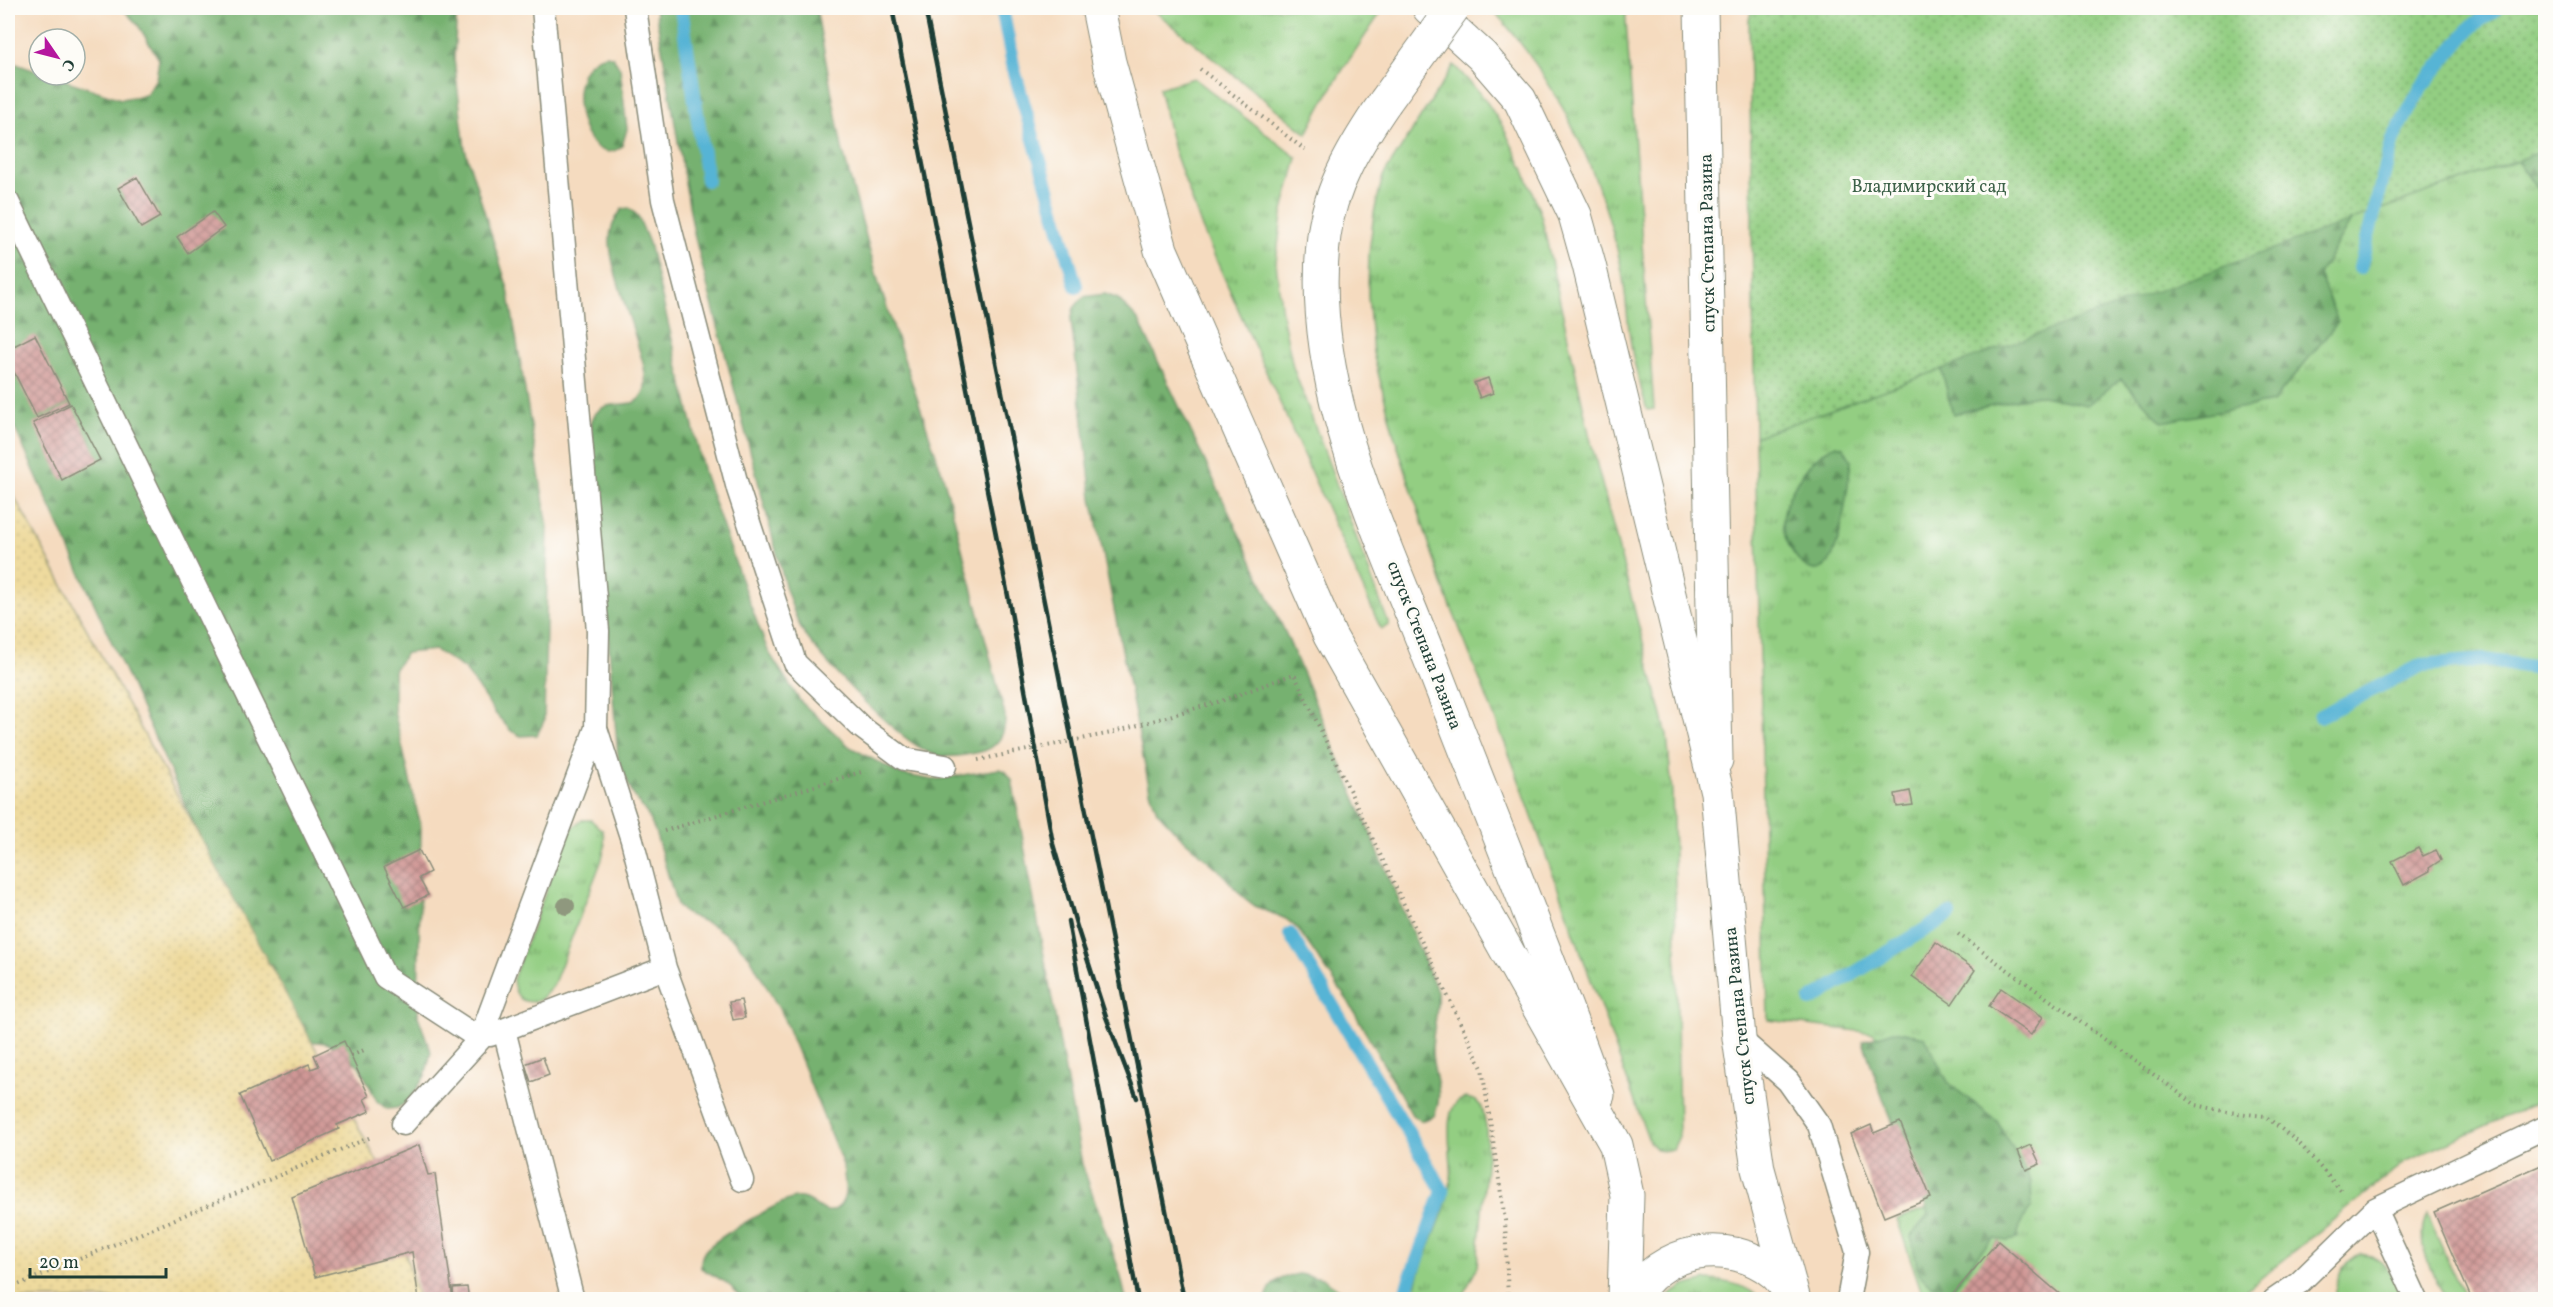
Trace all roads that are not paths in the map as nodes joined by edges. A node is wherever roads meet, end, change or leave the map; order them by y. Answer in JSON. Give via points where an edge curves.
{"nodes":[{"id":1,"x":543,"y":8,"type":"edge"},
{"id":2,"x":635,"y":8,"type":"edge"},
{"id":3,"x":1098,"y":8,"type":"edge"},
{"id":4,"x":1430,"y":8,"type":"edge"},
{"id":5,"x":1453,"y":8,"type":"edge"},
{"id":6,"x":1701,"y":8,"type":"edge"},
{"id":7,"x":8,"y":202,"type":"edge"},
{"id":8,"x":596,"y":728,"type":"junction"},
{"id":9,"x":945,"y":766,"type":"road end"},
{"id":10,"x":1717,"y":792,"type":"junction"},
{"id":11,"x":665,"y":968,"type":"junction"},
{"id":12,"x":504,"y":1030,"type":"junction"},
{"id":13,"x":1739,"y":1038,"type":"junction"},
{"id":14,"x":480,"y":1039,"type":"junction"},
{"id":15,"x":403,"y":1124,"type":"road end"},
{"id":16,"x":2546,"y":1127,"type":"edge"},
{"id":17,"x":1616,"y":1145,"type":"junction"},
{"id":18,"x":742,"y":1180,"type":"dead end"},
{"id":19,"x":2369,"y":1214,"type":"junction"},
{"id":20,"x":2303,"y":1291,"type":"edge"},
{"id":21,"x":1793,"y":1296,"type":"edge"},
{"id":22,"x":573,"y":1299,"type":"edge"},
{"id":23,"x":1624,"y":1299,"type":"edge"},
{"id":24,"x":1633,"y":1299,"type":"edge"},
{"id":25,"x":1848,"y":1299,"type":"edge"},
{"id":26,"x":2274,"y":1299,"type":"edge"},
{"id":27,"x":2417,"y":1299,"type":"edge"}],
"edges":[{"from":1,"to":8,"type":"lane","via":[[598,631]]},
{"from":2,"to":9,"type":"lane","via":[[663,200],[738,489],[795,663],[861,728],[904,759]]},
{"from":3,"to":17,"type":"main road","via":[[1161,250],[1330,636]]},
{"from":4,"to":10,"type":"main road","via":[[1482,56],[1520,100],[1575,214]]},
{"from":5,"to":17,"type":"main road","name":"спуск Степана Разина","bridge":true,"via":[[1385,102],[1350,156],[1338,183],[1324,235],[1321,287],[1326,355],[1356,469],[1580,1043]]},
{"from":6,"to":10,"type":"main road","name":"спуск Степана Разина"},
{"from":7,"to":14,"type":"lane","via":[[385,977]]},
{"from":8,"to":11,"type":"lane","via":[[632,840]]},
{"from":8,"to":14,"type":"lane"},
{"from":10,"to":13,"type":"main road","name":"спуск Степана Разина"},
{"from":11,"to":12,"type":"lane"},
{"from":11,"to":18,"type":"lane"},
{"from":12,"to":14,"type":"lane"},
{"from":12,"to":22,"type":"lane"},
{"from":13,"to":21,"type":"main road","name":"спуск Степана Разина","via":[[1758,1169]]},
{"from":13,"to":25,"type":"lane","via":[[1788,1081],[1819,1125],[1857,1252]]},
{"from":14,"to":15,"type":"lane"},
{"from":16,"to":19,"type":"lane"},
{"from":17,"to":23,"type":"main road","name":"спуск Степана Разина","via":[[1628,1195]]},
{"from":19,"to":20,"type":"lane"},
{"from":19,"to":27,"type":"lane"},
{"from":20,"to":26,"type":"lane"},
{"from":21,"to":24,"type":"main road","via":[[1773,1272],[1750,1259],[1723,1251],[1695,1252],[1671,1260],[1650,1275]]}]}
